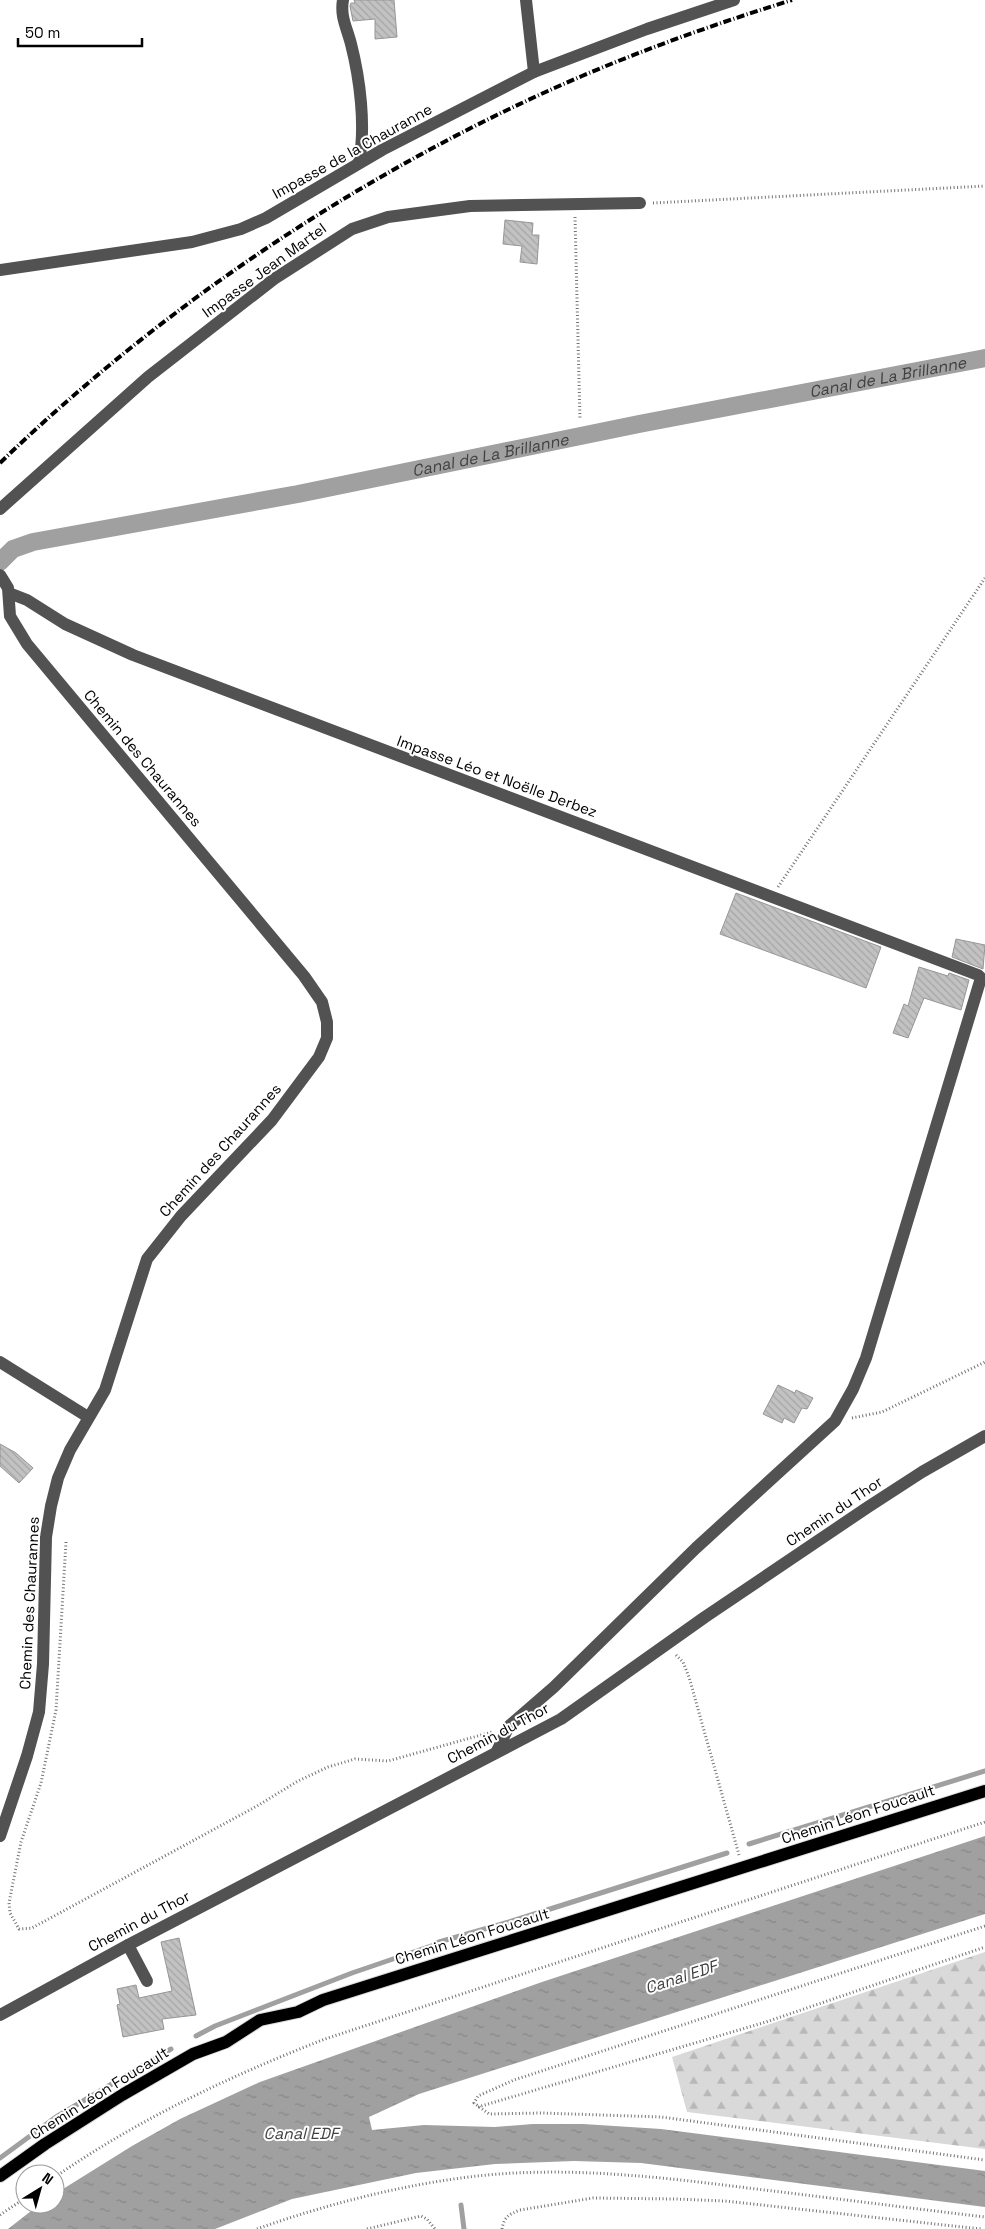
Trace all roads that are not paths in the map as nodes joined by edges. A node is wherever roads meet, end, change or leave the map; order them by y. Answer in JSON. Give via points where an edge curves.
{"nodes":[{"id":1,"x":343,"y":0,"type":"edge"},
{"id":2,"x":526,"y":0,"type":"edge"},
{"id":3,"x":734,"y":0,"type":"edge"},
{"id":4,"x":534,"y":72,"type":"junction"},
{"id":5,"x":359,"y":162,"type":"junction"},
{"id":6,"x":640,"y":203,"type":"road end"},
{"id":7,"x":0,"y":270,"type":"edge"},
{"id":8,"x":0,"y":509,"type":"edge"},
{"id":9,"x":0,"y":575,"type":"edge"},
{"id":10,"x":9,"y":593,"type":"junction"},
{"id":11,"x":0,"y":1362,"type":"edge"},
{"id":12,"x":88,"y":1417,"type":"junction"},
{"id":13,"x":985,"y":1436,"type":"edge"},
{"id":14,"x":497,"y":1751,"type":"junction"},
{"id":15,"x":985,"y":1791,"type":"edge"},
{"id":16,"x":0,"y":1836,"type":"edge"},
{"id":17,"x":128,"y":1945,"type":"junction"},
{"id":18,"x":147,"y":1981,"type":"dead end"},
{"id":19,"x":0,"y":2015,"type":"edge"},
{"id":20,"x":0,"y":2176,"type":"edge"}],
"edges":[{"from":1,"to":5,"type":"street","via":[[343,25],[351,43],[362,128]]},
{"from":2,"to":4,"type":"street"},
{"from":3,"to":4,"type":"street","name":"Impasse de la Chauranne"},
{"from":4,"to":5,"type":"street","name":"Impasse de la Chauranne"},
{"from":5,"to":7,"type":"street","name":"Impasse de la Chauranne","via":[[266,218],[228,233],[192,242]]},
{"from":6,"to":8,"type":"street","name":"Impasse Jean Martel","via":[[456,208],[388,217],[352,229],[274,279],[148,378]]},
{"from":9,"to":10,"type":"street","name":"Chemin des Chaurannes"},
{"from":10,"to":12,"type":"street","name":"Chemin des Chaurannes","via":[[10,616],[32,650],[304,976],[322,1002],[328,1022],[325,1045],[308,1075],[272,1120],[162,1238],[147,1259],[110,1377]]},
{"from":10,"to":14,"type":"street","name":"Impasse Léo et Noëlle Derbez","via":[[27,600],[65,624],[133,655],[979,976],[981,981],[854,1389],[834,1421],[507,1729]]},
{"from":11,"to":12,"type":"street"},
{"from":12,"to":16,"type":"street","name":"Chemin des Chaurannes","via":[[70,1450],[51,1506],[46,1537],[39,1712]]},
{"from":13,"to":14,"type":"street","name":"Chemin du Thor","via":[[868,1507],[561,1719]]},
{"from":14,"to":17,"type":"street","name":"Chemin du Thor"},
{"from":15,"to":20,"type":"main road","name":"Chemin Léon Foucault","via":[[323,2000],[298,2012],[260,2020],[239,2035],[193,2054],[122,2095]]},
{"from":17,"to":18,"type":"street"},
{"from":17,"to":19,"type":"street","name":"Chemin du Thor"}]}
